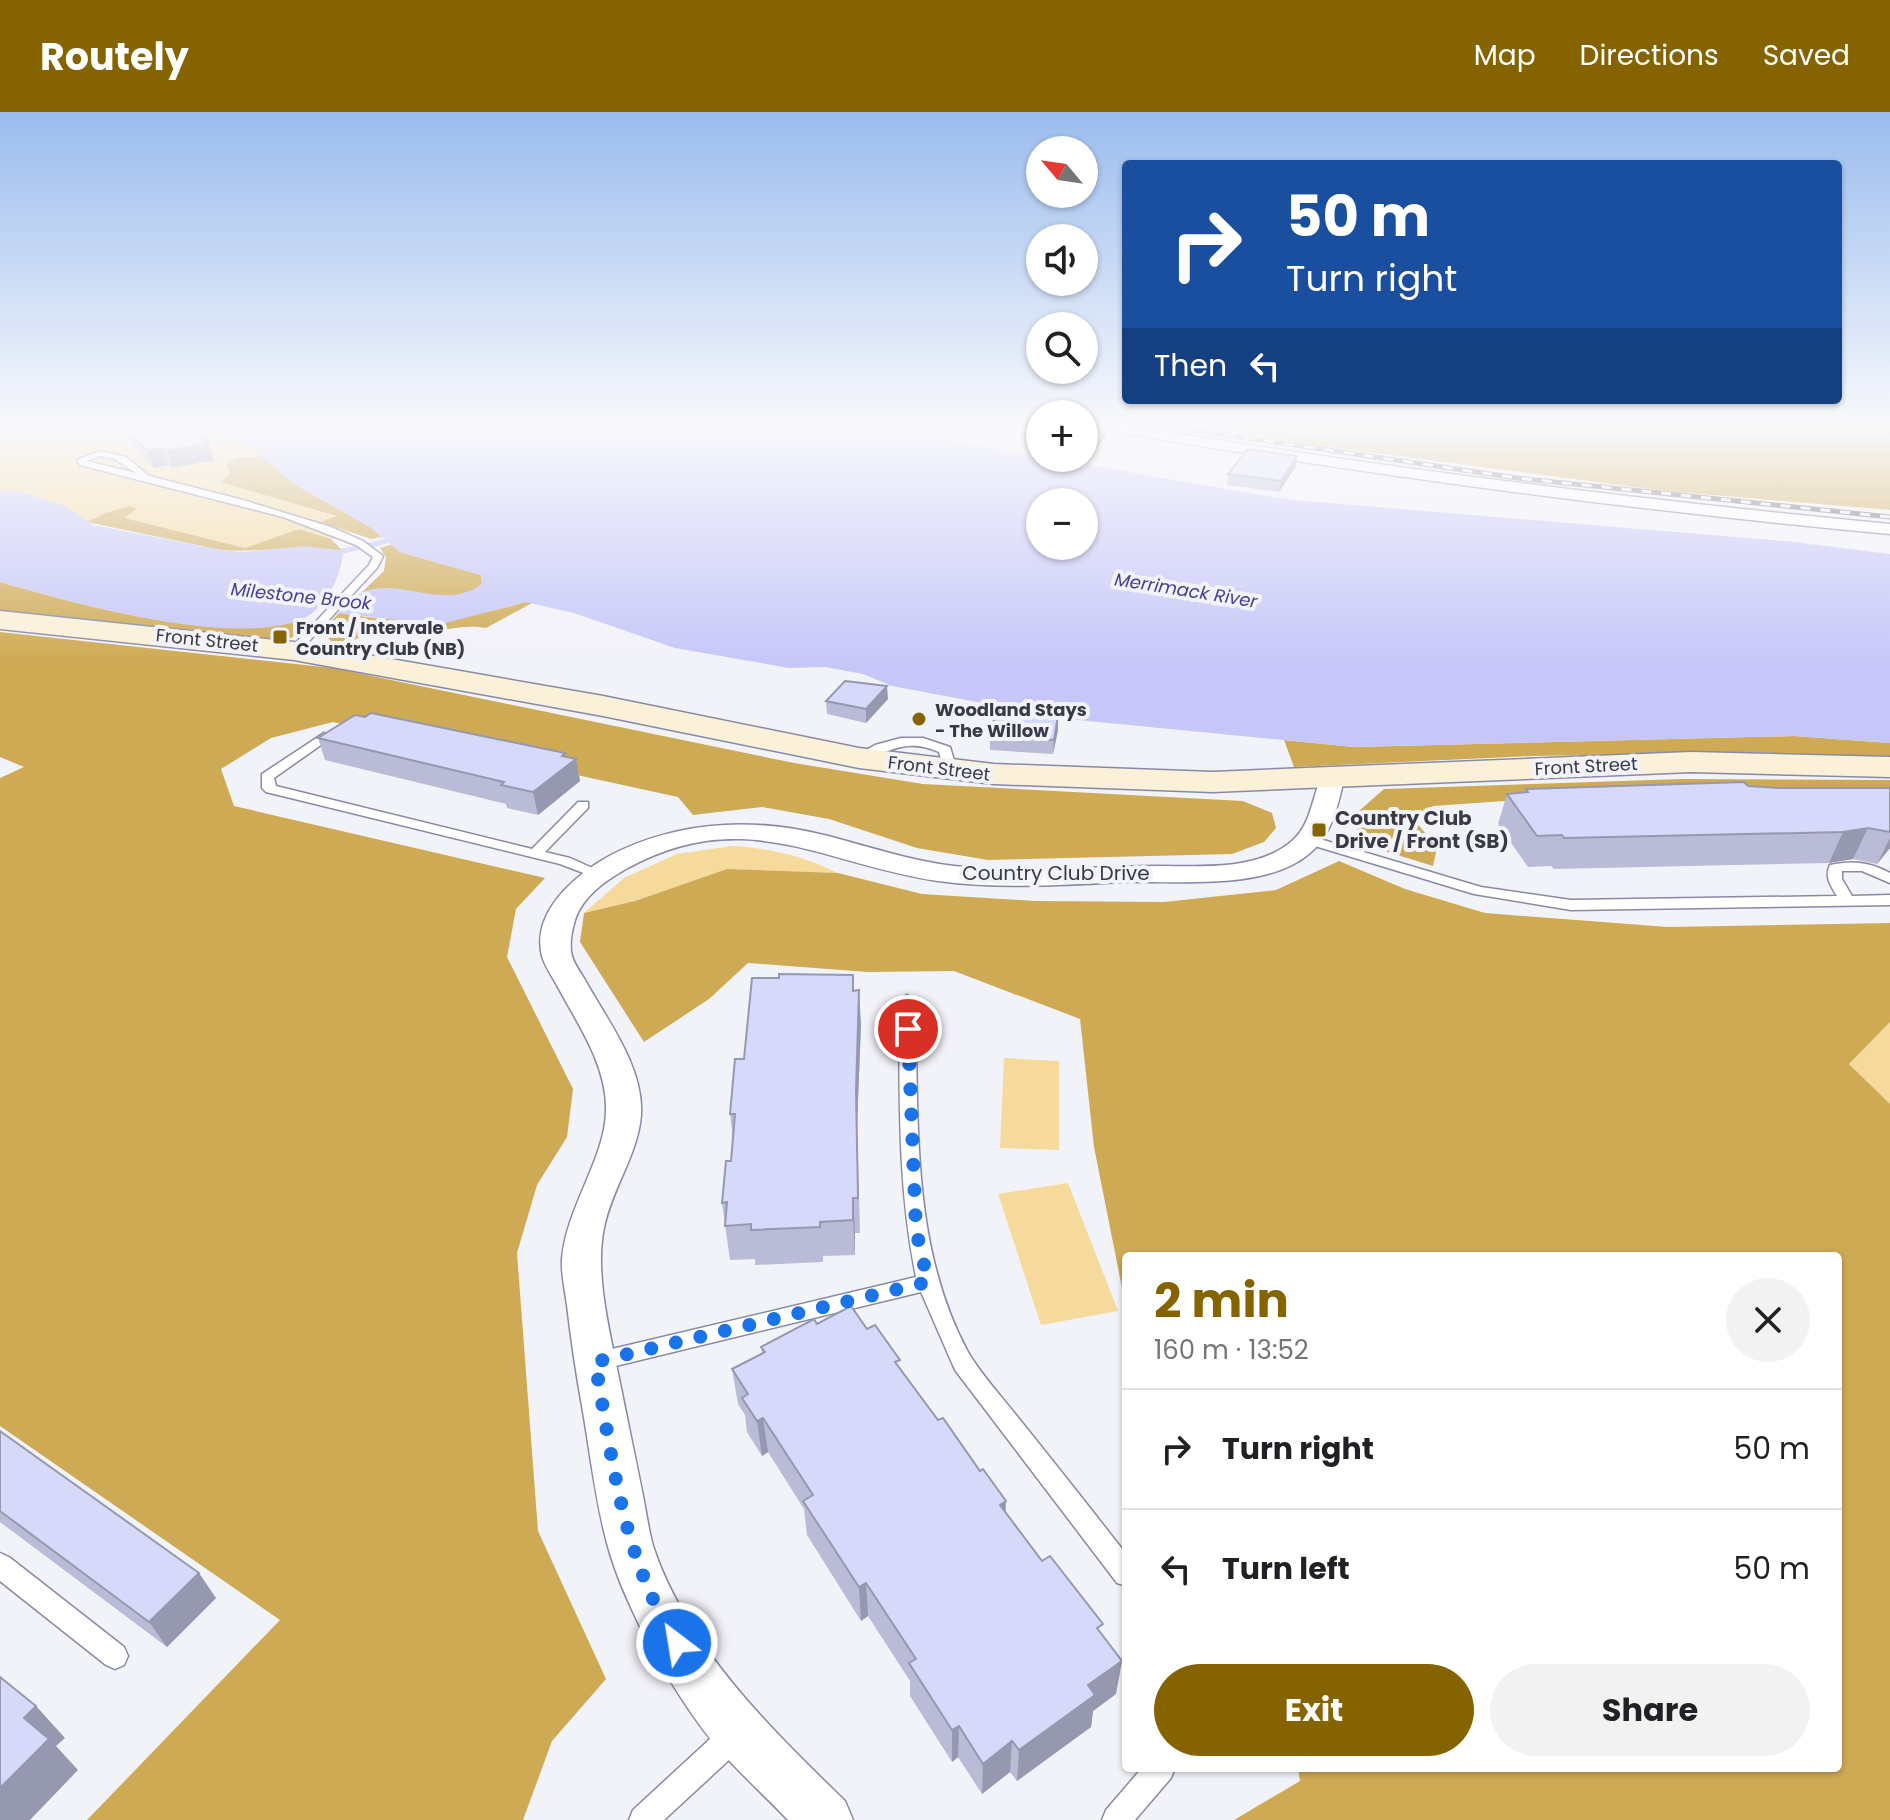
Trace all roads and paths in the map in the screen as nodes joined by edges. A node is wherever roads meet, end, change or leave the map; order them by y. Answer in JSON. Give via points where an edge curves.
{"nodes":[{"id":1,"x":237,"y":503,"type":"edge"},
{"id":2,"x":1638,"y":503,"type":"edge"},
{"id":3,"x":1890,"y":529,"type":"edge"},
{"id":4,"x":0,"y":620,"type":"edge"},
{"id":5,"x":294,"y":651,"type":"junction"},
{"id":6,"x":324,"y":737,"type":"edge"},
{"id":7,"x":1890,"y":767,"type":"edge"},
{"id":8,"x":1332,"y":779,"type":"junction"},
{"id":9,"x":583,"y":805,"type":"dead end"},
{"id":10,"x":1310,"y":840,"type":"junction"},
{"id":11,"x":535,"y":854,"type":"junction"},
{"id":12,"x":599,"y":874,"type":"junction"},
{"id":13,"x":1890,"y":879,"type":"edge"},
{"id":14,"x":1846,"y":899,"type":"junction"},
{"id":15,"x":1890,"y":900,"type":"edge"},
{"id":16,"x":907,"y":1000,"type":"dead end"},
{"id":17,"x":928,"y":1282,"type":"junction"},
{"id":18,"x":595,"y":1362,"type":"junction"},
{"id":19,"x":0,"y":1565,"type":"edge"},
{"id":20,"x":1122,"y":1569,"type":"edge"},
{"id":21,"x":115,"y":1656,"type":"dead end"},
{"id":22,"x":738,"y":1732,"type":"junction"},
{"id":23,"x":1158,"y":1772,"type":"edge"},
{"id":24,"x":643,"y":1820,"type":"edge"},
{"id":25,"x":826,"y":1820,"type":"edge"},
{"id":26,"x":1116,"y":1820,"type":"edge"}],
"edges":[{"from":1,"to":5,"type":"lane","via":[[360,543],[378,556]]},
{"from":2,"to":3,"type":"street"},
{"from":4,"to":5,"type":"main road","name":"Front Street"},
{"from":5,"to":8,"type":"main road","name":"Front Street","via":[[859,758],[950,770],[1105,780]]},
{"from":6,"to":11,"type":"lane","via":[[276,769],[267,785],[338,808]]},
{"from":7,"to":8,"type":"main road","name":"Front Street","via":[[1691,762]]},
{"from":8,"to":10,"type":"street","via":[[1322,819]]},
{"from":9,"to":11,"type":"lane"},
{"from":10,"to":12,"type":"street","name":"Country Club Drive","via":[[1291,855],[1235,870],[1032,877],[936,872],[808,838],[719,832],[667,842]]},
{"from":10,"to":14,"type":"lane","via":[[1432,879],[1540,902],[1610,906]]},
{"from":11,"to":12,"type":"lane"},
{"from":12,"to":18,"type":"street","name":"Country Club Drive","via":[[571,900],[555,938],[557,956],[612,1058],[624,1113],[583,1239],[581,1264]]},
{"from":13,"to":14,"type":"lane","via":[[1859,866],[1835,868]]},
{"from":14,"to":15,"type":"lane"},
{"from":16,"to":17,"type":"lane","via":[[916,1230]]},
{"from":17,"to":18,"type":"lane"},
{"from":17,"to":20,"type":"lane","via":[[963,1363]]},
{"from":18,"to":22,"type":"street","name":"Country Club Drive","via":[[630,1545],[644,1582],[660,1617]]},
{"from":19,"to":21,"type":"lane"},
{"from":22,"to":24,"type":"lane"},
{"from":22,"to":25,"type":"street","name":"Country Club Drive"},
{"from":23,"to":26,"type":"lane"}]}
